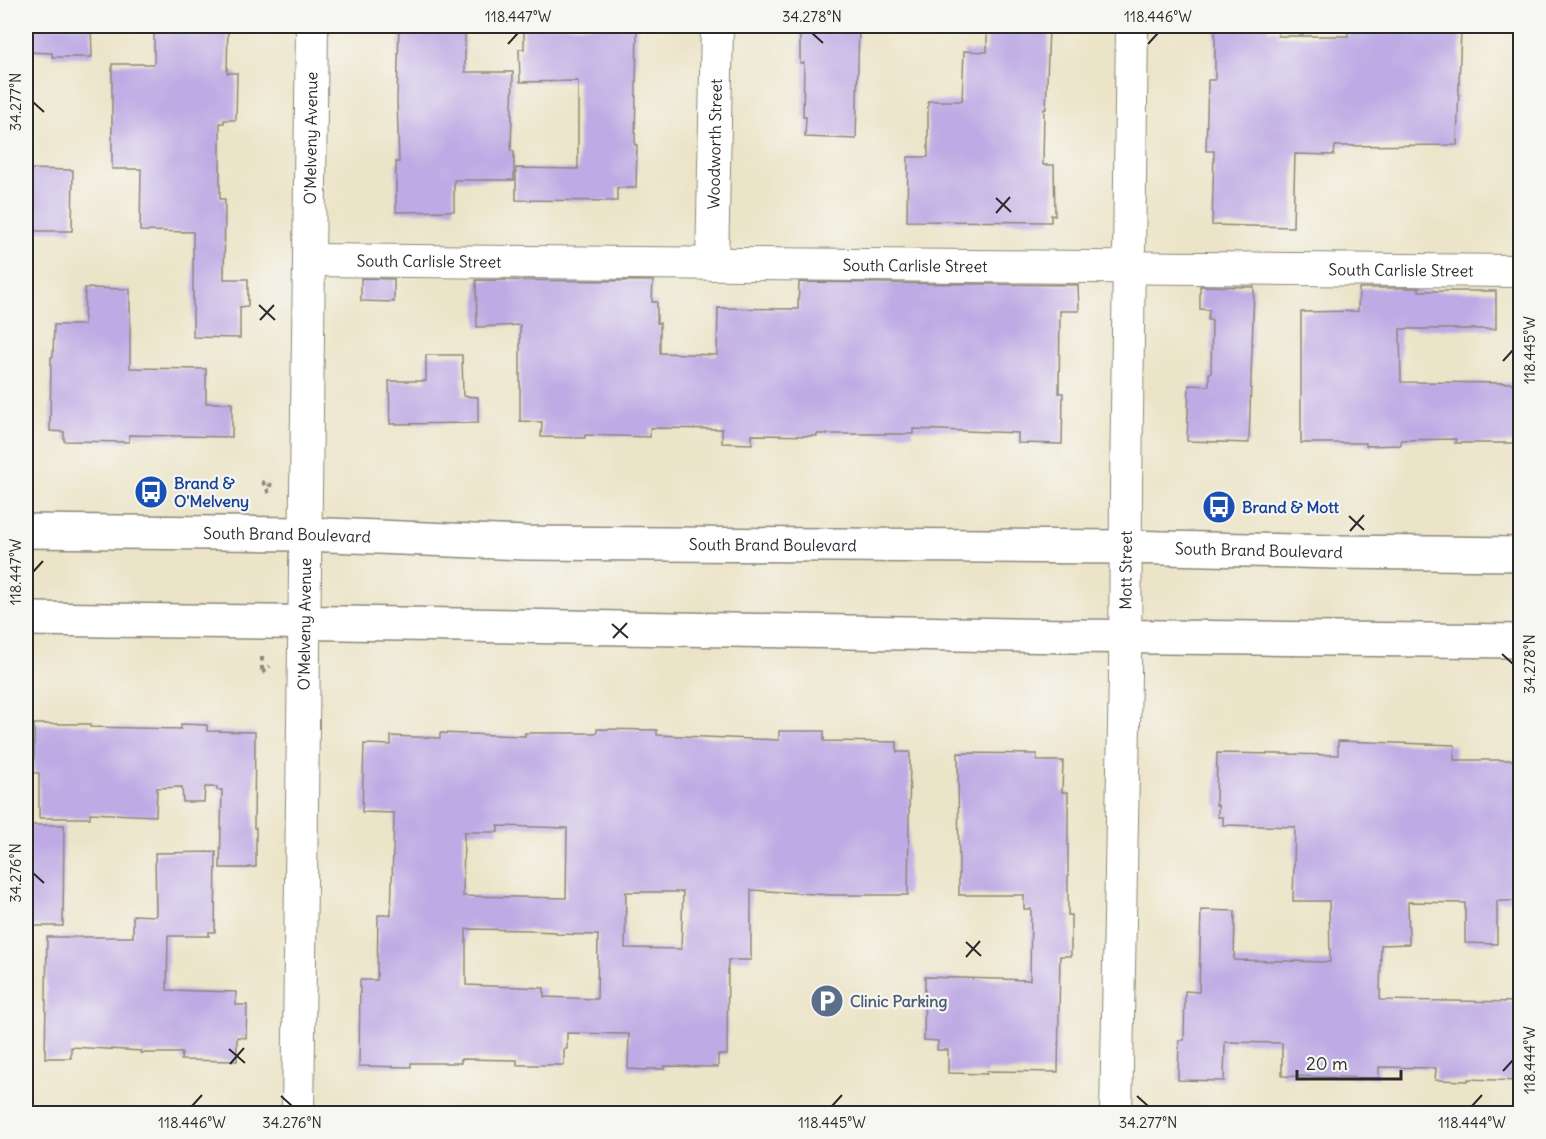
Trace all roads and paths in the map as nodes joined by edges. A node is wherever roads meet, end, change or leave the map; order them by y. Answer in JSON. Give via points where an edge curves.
{"nodes":[{"id":1,"x":312,"y":26,"type":"edge"},
{"id":2,"x":717,"y":26,"type":"edge"},
{"id":3,"x":1132,"y":26,"type":"edge"},
{"id":4,"x":309,"y":260,"type":"junction"},
{"id":5,"x":712,"y":264,"type":"junction"},
{"id":6,"x":1128,"y":267,"type":"junction"},
{"id":7,"x":1521,"y":271,"type":"edge"},
{"id":8,"x":274,"y":487,"type":"dead end"},
{"id":9,"x":269,"y":493,"type":"dead end"},
{"id":10,"x":26,"y":531,"type":"edge"},
{"id":11,"x":305,"y":534,"type":"junction"},
{"id":12,"x":1125,"y":547,"type":"junction"},
{"id":13,"x":1521,"y":554,"type":"edge"},
{"id":14,"x":26,"y":619,"type":"edge"},
{"id":15,"x":304,"y":622,"type":"junction"},
{"id":16,"x":1125,"y":636,"type":"junction"},
{"id":17,"x":1521,"y":640,"type":"edge"},
{"id":18,"x":262,"y":656,"type":"dead end"},
{"id":19,"x":271,"y":665,"type":"dead end"},
{"id":20,"x":298,"y":1113,"type":"edge"},
{"id":21,"x":1116,"y":1113,"type":"edge"}],
"edges":[{"from":1,"to":4,"type":"street","name":"O'Melveny Avenue"},
{"from":2,"to":5,"type":"street","name":"Woodworth Street"},
{"from":3,"to":6,"type":"street","name":"Mott Street"},
{"from":4,"to":5,"type":"street","name":"South Carlisle Street"},
{"from":4,"to":11,"type":"street","name":"O'Melveny Avenue"},
{"from":5,"to":6,"type":"street","name":"South Carlisle Street"},
{"from":6,"to":7,"type":"street","name":"South Carlisle Street"},
{"from":6,"to":12,"type":"street","name":"Mott Street"},
{"from":8,"to":9,"type":"path","via":[[263,482]]},
{"from":10,"to":11,"type":"main road","name":"South Brand Boulevard"},
{"from":11,"to":12,"type":"main road","name":"South Brand Boulevard","via":[[525,543]]},
{"from":11,"to":15,"type":"street","name":"O'Melveny Avenue"},
{"from":12,"to":13,"type":"main road","name":"South Brand Boulevard"},
{"from":12,"to":16,"type":"street","name":"Mott Street"},
{"from":14,"to":15,"type":"main road"},
{"from":15,"to":16,"type":"main road"},
{"from":15,"to":20,"type":"street","name":"O'Melveny Avenue"},
{"from":16,"to":17,"type":"main road"},
{"from":16,"to":21,"type":"street","name":"Mott Street"},
{"from":18,"to":19,"type":"path","via":[[262,674]]}]}
